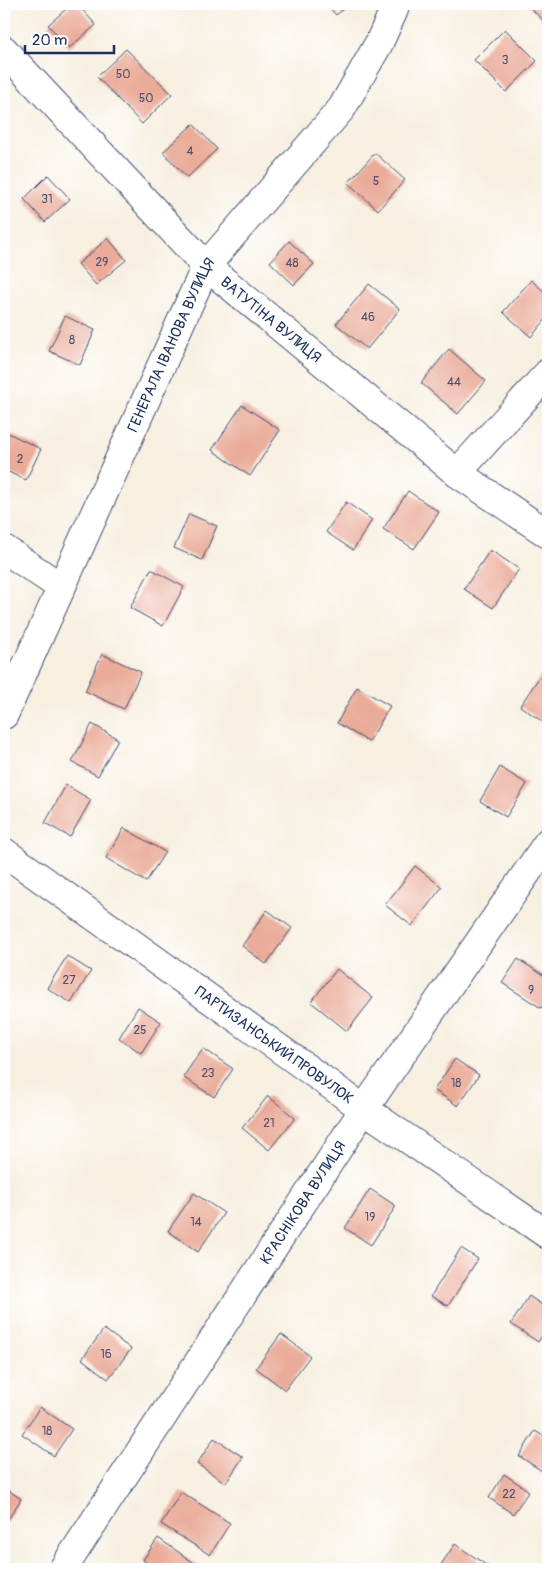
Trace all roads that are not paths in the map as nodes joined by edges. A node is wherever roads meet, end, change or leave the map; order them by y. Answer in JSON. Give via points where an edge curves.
{"nodes":[{"id":1,"x":394,"y":7,"type":"edge"},
{"id":2,"x":4,"y":50,"type":"edge"},
{"id":3,"x":206,"y":266,"type":"junction"},
{"id":4,"x":548,"y":373,"type":"edge"},
{"id":5,"x":457,"y":473,"type":"junction"},
{"id":6,"x":548,"y":534,"type":"edge"},
{"id":7,"x":4,"y":549,"type":"edge"},
{"id":8,"x":61,"y":587,"type":"junction"},
{"id":9,"x":4,"y":715,"type":"edge"},
{"id":10,"x":548,"y":842,"type":"edge"},
{"id":11,"x":4,"y":852,"type":"edge"},
{"id":12,"x":364,"y":1109,"type":"junction"},
{"id":13,"x":548,"y":1235,"type":"edge"},
{"id":14,"x":63,"y":1569,"type":"edge"}],
"edges":[{"from":1,"to":3,"type":"street","name":"ГЕНЕРАЛА ІВАНОВА ВУЛИЦЯ","via":[[379,42],[342,108]]},
{"from":2,"to":3,"type":"street","name":"ВАТУТІНА ВУЛИЦЯ"},
{"from":3,"to":5,"type":"street","name":"ВАТУТІНА ВУЛИЦЯ"},
{"from":3,"to":8,"type":"street","name":"ГЕНЕРАЛА ІВАНОВА ВУЛИЦЯ"},
{"from":4,"to":5,"type":"street"},
{"from":5,"to":6,"type":"street","name":"ВАТУТІНА ВУЛИЦЯ"},
{"from":7,"to":8,"type":"street"},
{"from":8,"to":9,"type":"street","name":"ГЕНЕРАЛА ІВАНОВА ВУЛИЦЯ"},
{"from":10,"to":12,"type":"street","name":"КРАСНІКОВА ВУЛИЦЯ"},
{"from":11,"to":12,"type":"street","name":"ПАРТИЗАНСЬКИЙ ПРОВУЛОК"},
{"from":12,"to":13,"type":"street","name":"ПАРТИЗАНСЬКИЙ ПРОВУЛОК"},
{"from":12,"to":14,"type":"street","name":"КРАСНІКОВА ВУЛИЦЯ"}]}
